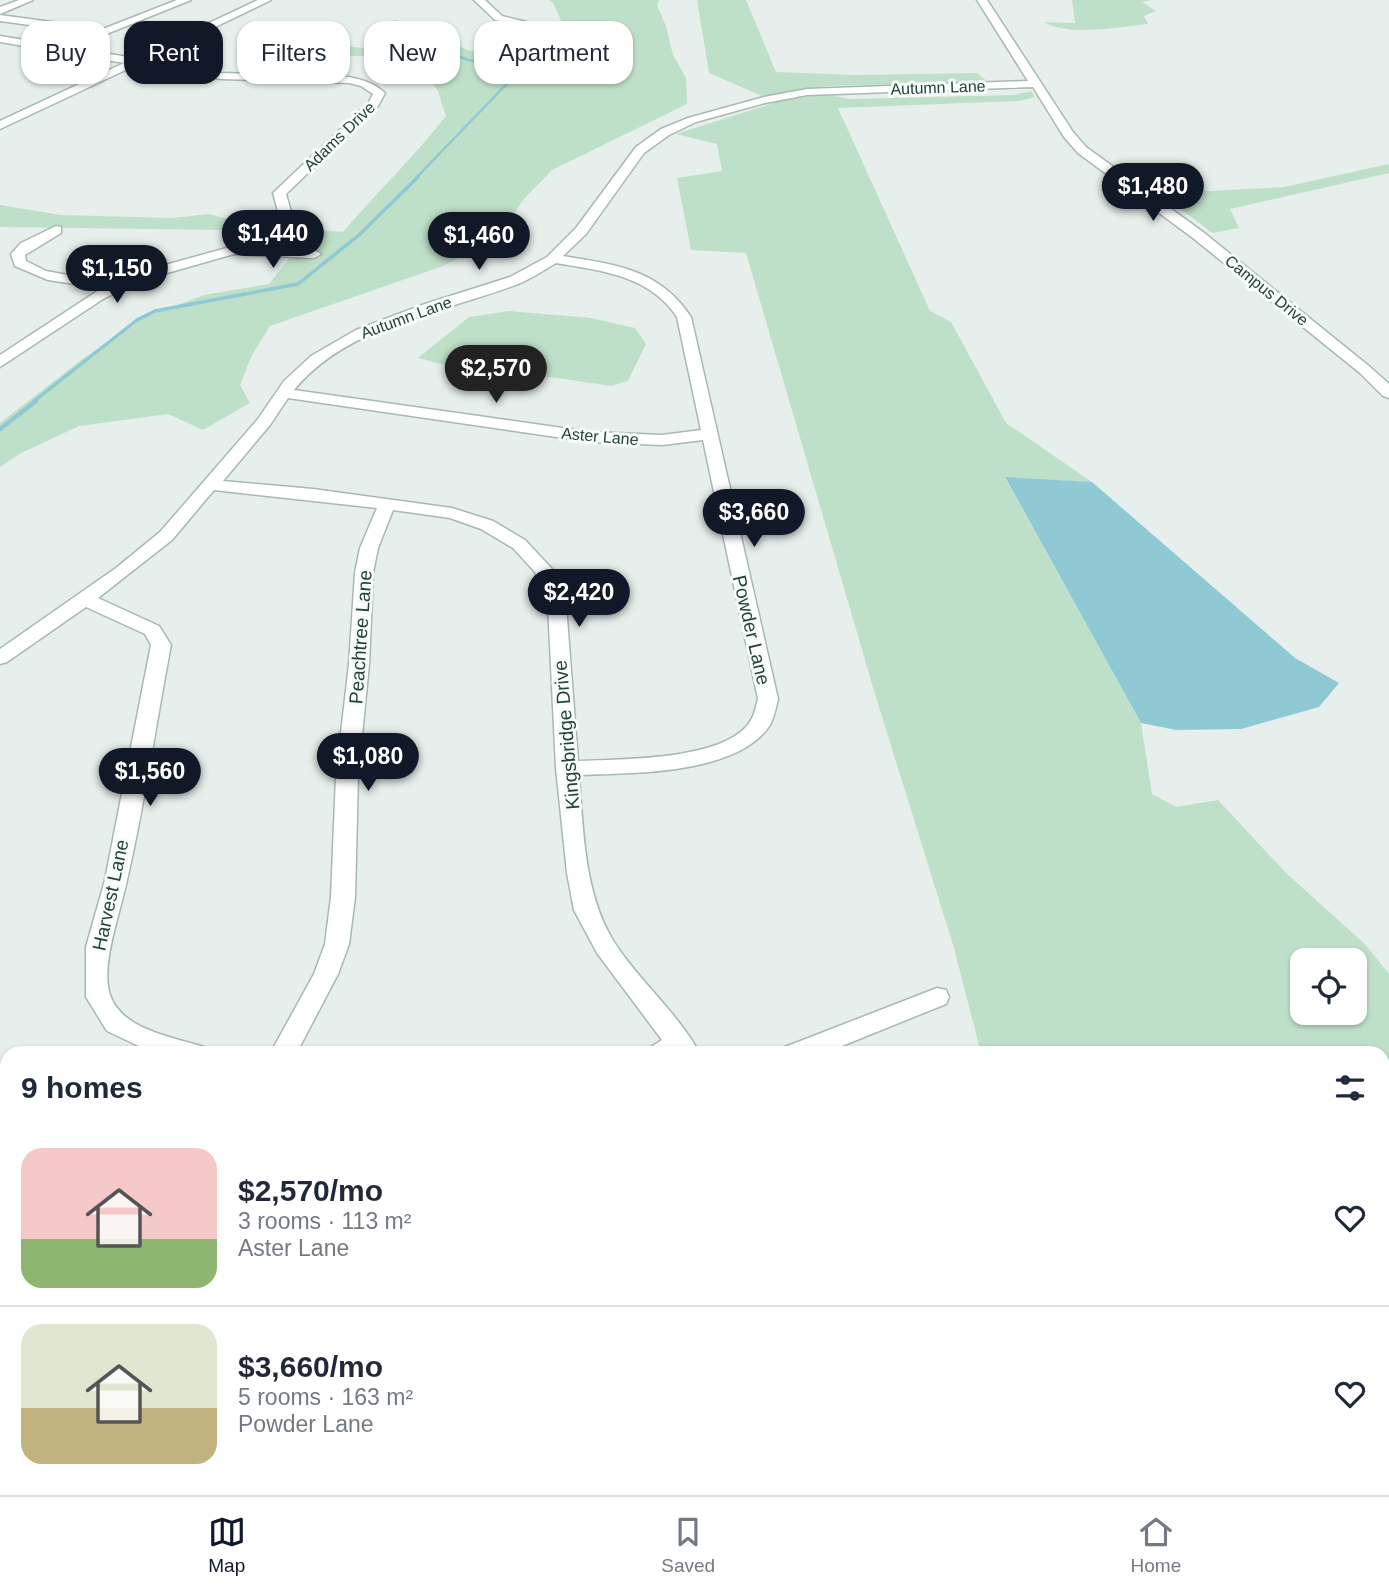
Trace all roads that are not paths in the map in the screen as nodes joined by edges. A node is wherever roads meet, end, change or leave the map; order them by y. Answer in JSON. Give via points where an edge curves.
{"nodes":[{"id":1,"x":28,"y":0,"type":"edge"},
{"id":2,"x":186,"y":0,"type":"edge"},
{"id":3,"x":244,"y":0,"type":"edge"},
{"id":4,"x":265,"y":0,"type":"edge"},
{"id":5,"x":479,"y":0,"type":"edge"},
{"id":6,"x":982,"y":0,"type":"edge"},
{"id":7,"x":0,"y":11,"type":"edge"},
{"id":8,"x":0,"y":18,"type":"edge"},
{"id":9,"x":200,"y":21,"type":"edge"},
{"id":10,"x":219,"y":21,"type":"edge"},
{"id":11,"x":514,"y":21,"type":"edge"},
{"id":12,"x":0,"y":39,"type":"edge"},
{"id":13,"x":124,"y":60,"type":"edge"},
{"id":14,"x":124,"y":64,"type":"edge"},
{"id":15,"x":223,"y":76,"type":"edge"},
{"id":16,"x":1036,"y":84,"type":"junction"},
{"id":17,"x":0,"y":125,"type":"edge"},
{"id":18,"x":284,"y":212,"type":"dead end"},
{"id":19,"x":56,"y":230,"type":"dead end"},
{"id":20,"x":314,"y":254,"type":"dead end"},
{"id":21,"x":554,"y":259,"type":"junction"},
{"id":22,"x":115,"y":286,"type":"junction"},
{"id":23,"x":0,"y":340,"type":"edge"},
{"id":24,"x":27,"y":343,"type":"junction"},
{"id":25,"x":0,"y":362,"type":"edge"},
{"id":26,"x":284,"y":393,"type":"junction"},
{"id":27,"x":1389,"y":393,"type":"edge"},
{"id":28,"x":709,"y":434,"type":"junction"},
{"id":29,"x":211,"y":485,"type":"junction"},
{"id":30,"x":387,"y":504,"type":"junction"},
{"id":31,"x":85,"y":599,"type":"junction"},
{"id":32,"x":0,"y":658,"type":"edge"},
{"id":33,"x":567,"y":768,"type":"junction"},
{"id":34,"x":937,"y":997,"type":"dead end"},
{"id":35,"x":170,"y":1046,"type":"edge"},
{"id":36,"x":287,"y":1046,"type":"edge"},
{"id":37,"x":672,"y":1046,"type":"edge"},
{"id":38,"x":814,"y":1046,"type":"edge"}],
"edges":[{"from":1,"to":7,"type":"street"},
{"from":2,"to":8,"type":"street","via":[[104,32]]},
{"from":3,"to":9,"type":"street"},
{"from":4,"to":10,"type":"street"},
{"from":5,"to":11,"type":"street","via":[[499,18]]},
{"from":6,"to":16,"type":"street","name":"Campus Drive"},
{"from":12,"to":13,"type":"street"},
{"from":14,"to":17,"type":"street"},
{"from":15,"to":18,"type":"street","name":"Adams Drive","via":[[349,80],[379,93],[374,104],[279,193]]},
{"from":16,"to":21,"type":"street","name":"Autumn Lane","via":[[807,92],[682,124],[640,150],[581,231]]},
{"from":16,"to":27,"type":"street","name":"Campus Drive","via":[[1083,150],[1208,242]]},
{"from":19,"to":22,"type":"street","via":[[26,246],[18,254],[20,262],[44,275]]},
{"from":20,"to":22,"type":"street","via":[[234,250]]},
{"from":21,"to":26,"type":"street","name":"Autumn Lane","via":[[514,280],[348,339],[316,359]]},
{"from":21,"to":28,"type":"street","name":"Powder Lane","via":[[640,278],[671,297],[684,317]]},
{"from":22,"to":24,"type":"street"},
{"from":23,"to":24,"type":"street"},
{"from":24,"to":25,"type":"street"},
{"from":26,"to":28,"type":"street","name":"Aster Lane","via":[[591,437],[662,440]]},
{"from":26,"to":29,"type":"street","name":"Autumn Lane"},
{"from":28,"to":33,"type":"street","name":"Powder Lane","via":[[766,688],[764,720],[736,745],[695,758]]},
{"from":29,"to":30,"type":"street","name":"Kingsbridge Drive"},
{"from":29,"to":31,"type":"street","name":"Autumn Lane","via":[[153,548]]},
{"from":30,"to":33,"type":"street","name":"Kingsbridge Drive","via":[[452,513],[485,523],[518,544],[547,574],[557,605]]},
{"from":30,"to":36,"type":"street","name":"Peachtree Lane","via":[[364,573],[337,944],[323,982]]},
{"from":31,"to":32,"type":"street","name":"Autumn Lane"},
{"from":31,"to":35,"type":"street","name":"Harvest Lane","via":[[152,630],[161,645],[99,947],[96,981],[98,997],[116,1024]]},
{"from":33,"to":37,"type":"street","name":"Kingsbridge Drive","via":[[586,910],[605,947]]},
{"from":34,"to":38,"type":"street"}]}
